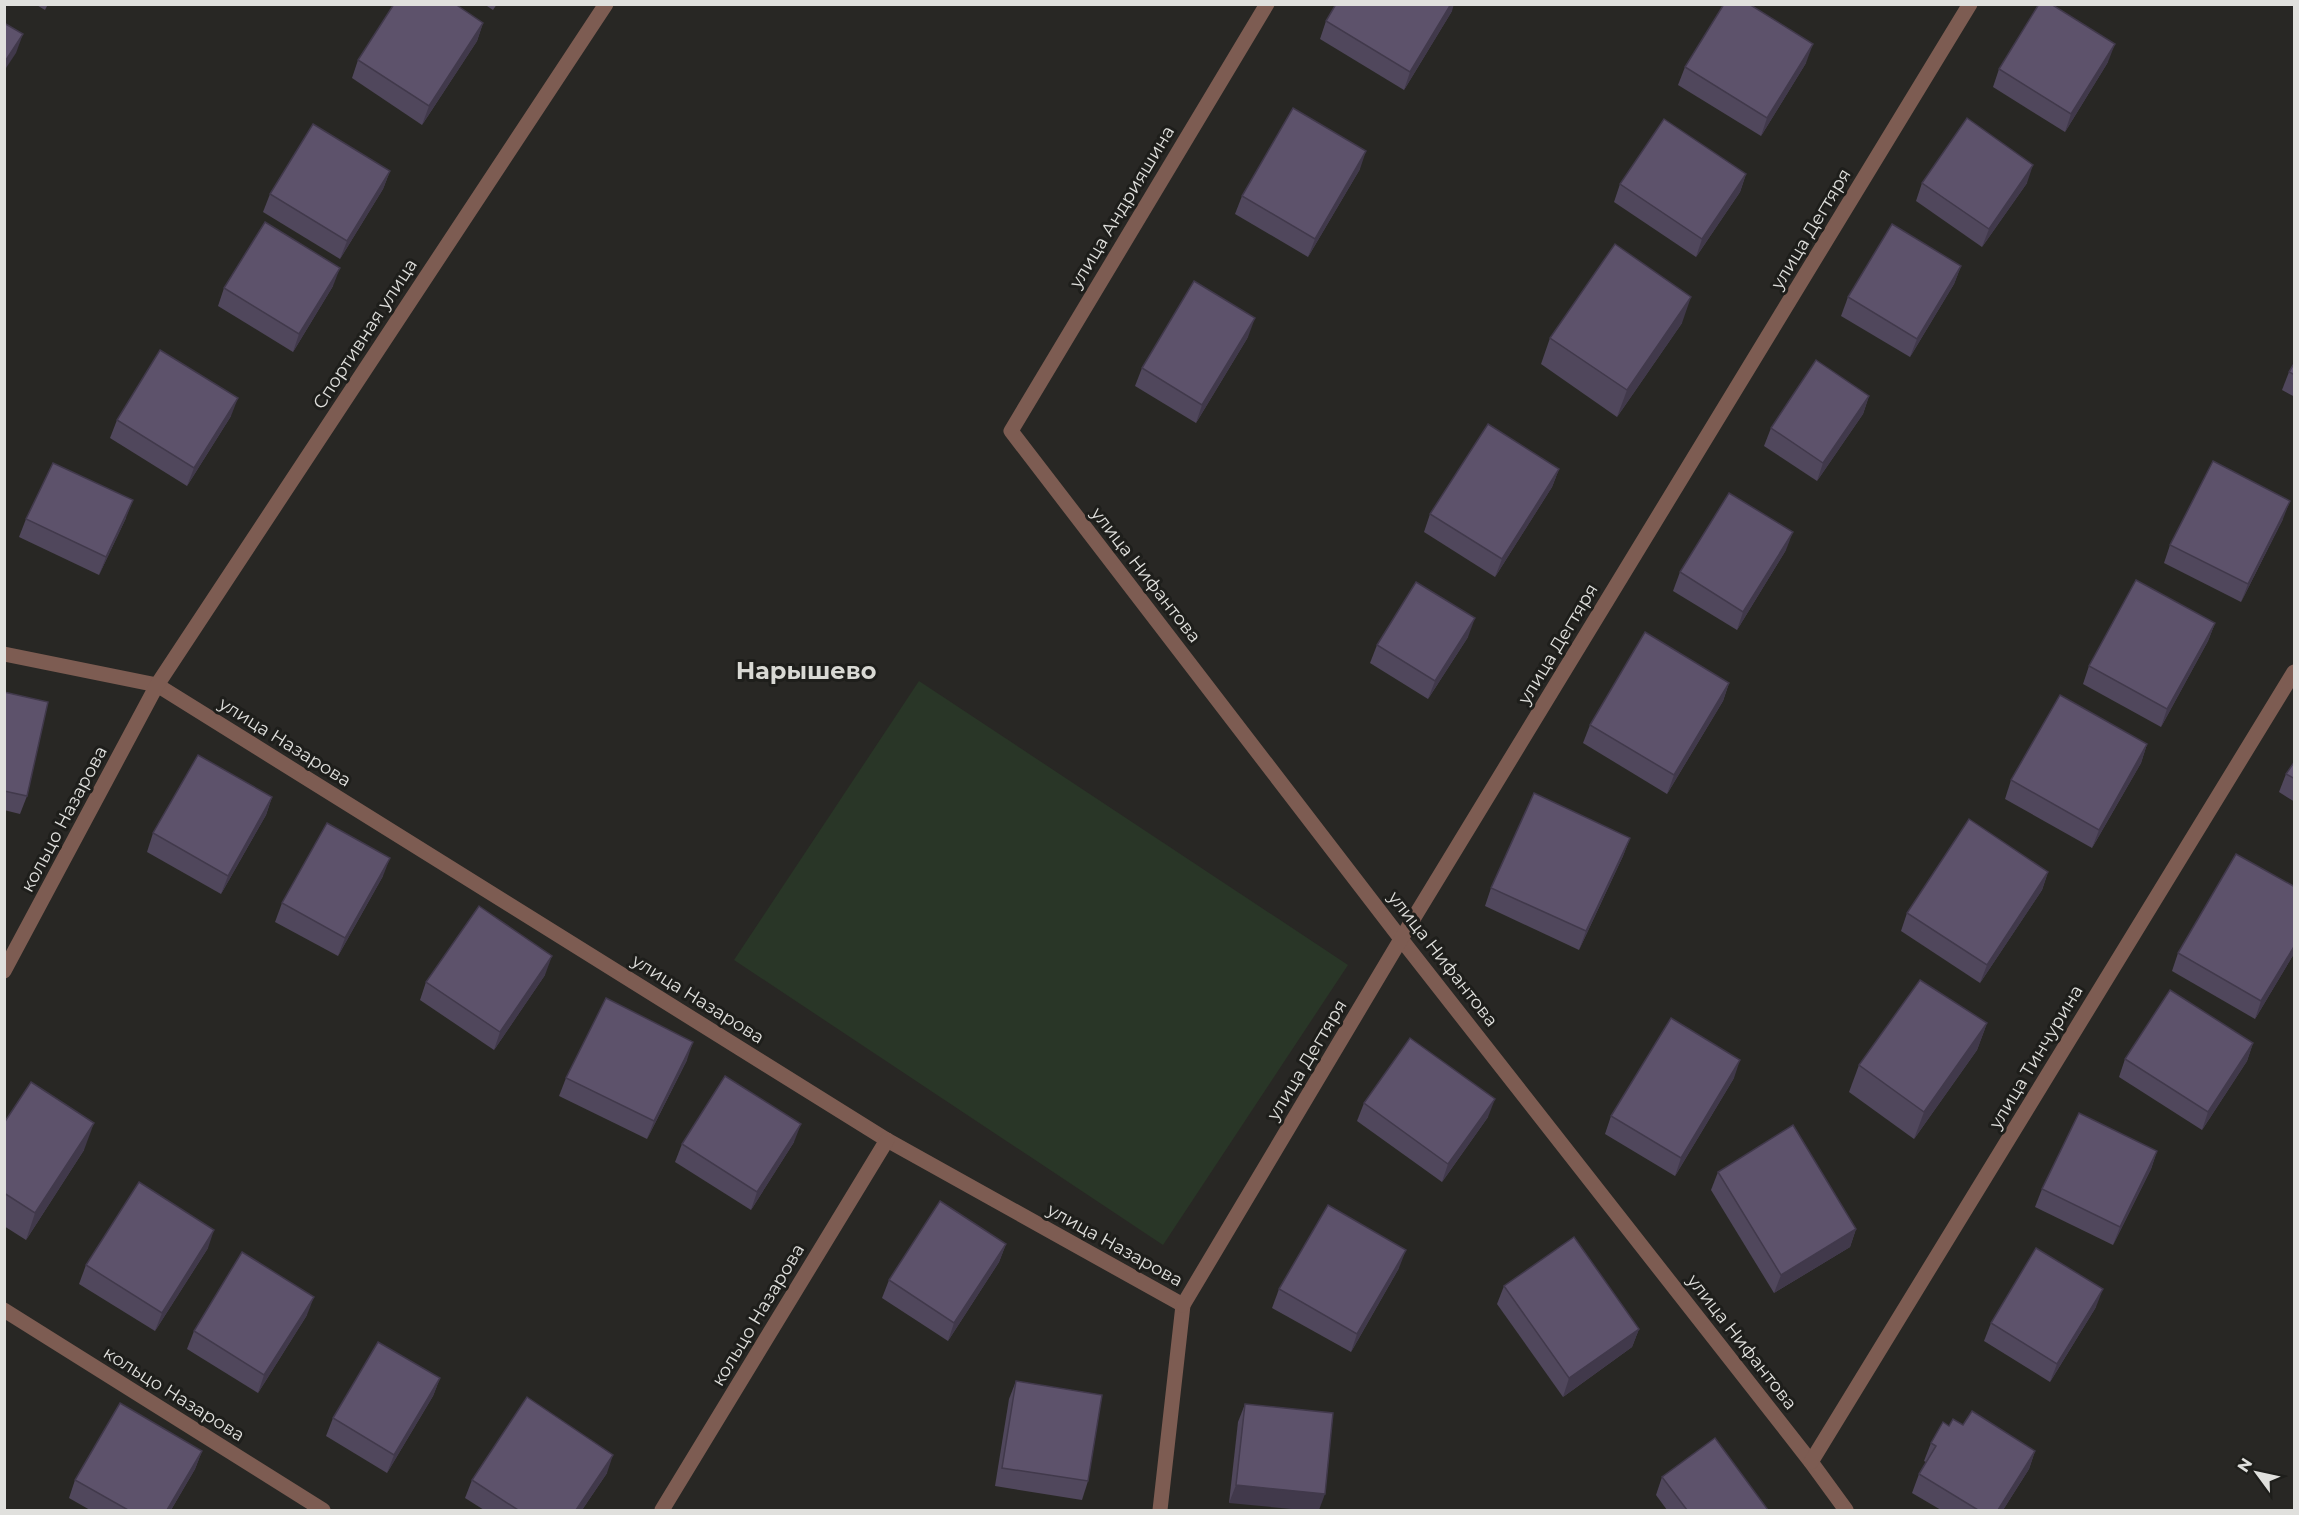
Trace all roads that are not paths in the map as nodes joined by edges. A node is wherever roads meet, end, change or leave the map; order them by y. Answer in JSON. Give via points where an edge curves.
{"nodes":[{"id":1,"x":606,"y":4,"type":"edge"},
{"id":2,"x":1267,"y":4,"type":"edge"},
{"id":3,"x":1970,"y":4,"type":"edge"},
{"id":4,"x":1011,"y":431,"type":"joint"},
{"id":5,"x":4,"y":654,"type":"edge"},
{"id":6,"x":2295,"y":672,"type":"edge"},
{"id":7,"x":157,"y":685,"type":"junction"},
{"id":8,"x":1401,"y":939,"type":"junction"},
{"id":9,"x":4,"y":971,"type":"edge"},
{"id":10,"x":887,"y":1140,"type":"junction"},
{"id":11,"x":1183,"y":1305,"type":"junction"},
{"id":12,"x":4,"y":1310,"type":"edge"},
{"id":13,"x":1811,"y":1462,"type":"junction"},
{"id":14,"x":323,"y":1510,"type":"edge"},
{"id":15,"x":662,"y":1510,"type":"edge"},
{"id":16,"x":1160,"y":1510,"type":"edge"},
{"id":17,"x":1846,"y":1510,"type":"edge"}],
"edges":[{"from":1,"to":7,"type":"street","name":"Спортивная улица"},
{"from":2,"to":4,"type":"street","name":"улица Андрияшина"},
{"from":3,"to":8,"type":"street","name":"улица Дегтяря"},
{"from":4,"to":8,"type":"street","name":"улица Нифантова"},
{"from":5,"to":7,"type":"street","name":"улица Назарова"},
{"from":6,"to":13,"type":"street","name":"улица Тинчурина"},
{"from":7,"to":9,"type":"street","name":"кольцо Назарова"},
{"from":7,"to":10,"type":"street","name":"улица Назарова"},
{"from":8,"to":11,"type":"street","name":"улица Дегтяря"},
{"from":8,"to":13,"type":"street","name":"улица Нифантова"},
{"from":10,"to":11,"type":"street","name":"улица Назарова"},
{"from":10,"to":15,"type":"street","name":"кольцо Назарова"},
{"from":11,"to":16,"type":"street","name":"улица Назарова"},
{"from":12,"to":14,"type":"street","name":"кольцо Назарова"},
{"from":13,"to":17,"type":"street","name":"улица Нифантова"}]}
